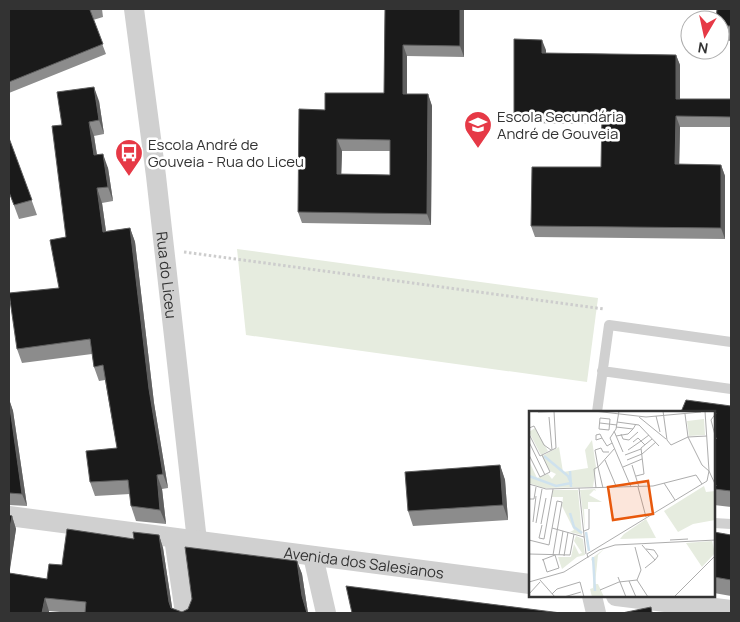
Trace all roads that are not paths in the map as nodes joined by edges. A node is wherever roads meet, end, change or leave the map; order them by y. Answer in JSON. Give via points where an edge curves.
{"nodes":[{"id":1,"x":134,"y":9,"type":"edge"},
{"id":2,"x":731,"y":342,"type":"edge"},
{"id":3,"x":602,"y":371,"type":"junction"},
{"id":4,"x":731,"y":389,"type":"edge"},
{"id":5,"x":596,"y":411,"type":"edge"},
{"id":6,"x":9,"y":516,"type":"edge"},
{"id":7,"x":715,"y":523,"type":"edge"},
{"id":8,"x":731,"y":524,"type":"edge"},
{"id":9,"x":174,"y":538,"type":"junction"},
{"id":10,"x":197,"y":541,"type":"junction"},
{"id":11,"x":313,"y":556,"type":"junction"},
{"id":12,"x":529,"y":584,"type":"edge"},
{"id":13,"x":592,"y":597,"type":"edge"},
{"id":14,"x":624,"y":597,"type":"edge"},
{"id":15,"x":731,"y":610,"type":"edge"},
{"id":16,"x":185,"y":613,"type":"edge"},
{"id":17,"x":326,"y":613,"type":"edge"},
{"id":18,"x":596,"y":613,"type":"edge"}],
"edges":[{"from":1,"to":10,"type":"street","name":"Rua do Liceu"},
{"from":2,"to":3,"type":"lane","via":[[609,325]]},
{"from":3,"to":4,"type":"lane"},
{"from":3,"to":5,"type":"lane"},
{"from":6,"to":9,"type":"street"},
{"from":7,"to":8,"type":"lane"},
{"from":9,"to":10,"type":"street","name":"Avenida dos Salesianos"},
{"from":9,"to":16,"type":"street"},
{"from":10,"to":11,"type":"street","name":"Avenida dos Salesianos"},
{"from":11,"to":12,"type":"street","name":"Avenida dos Salesianos"},
{"from":11,"to":17,"type":"street"},
{"from":13,"to":18,"type":"street"},
{"from":14,"to":15,"type":"street"}]}
